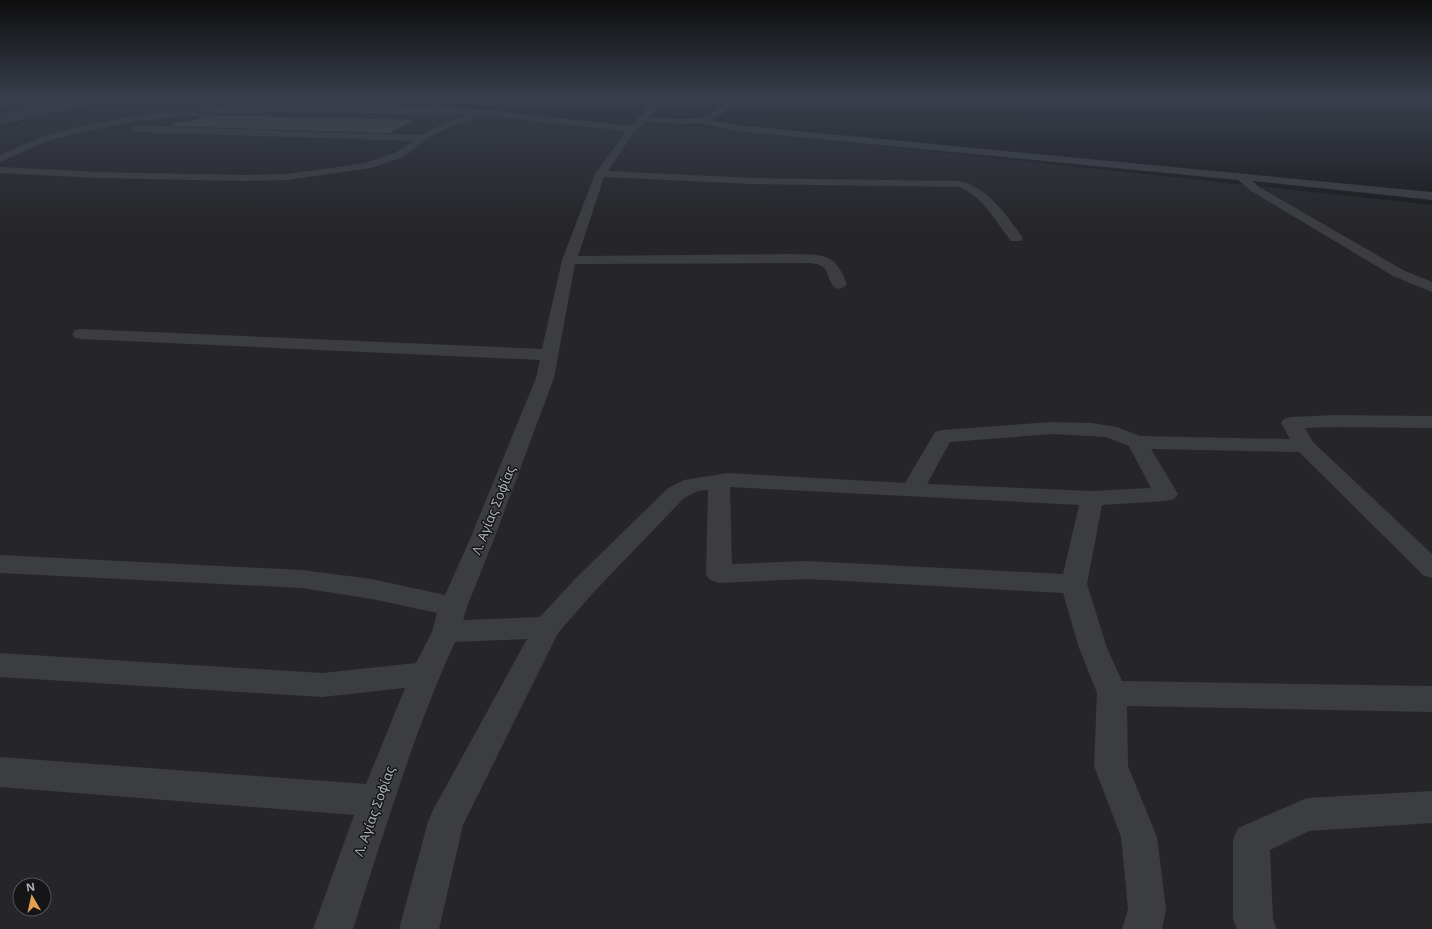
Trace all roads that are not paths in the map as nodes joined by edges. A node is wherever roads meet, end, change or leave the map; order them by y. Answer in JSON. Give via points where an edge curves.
{"nodes":[{"id":1,"x":41,"y":140,"type":"edge"},
{"id":2,"x":364,"y":140,"type":"edge"},
{"id":3,"x":420,"y":140,"type":"edge"},
{"id":4,"x":624,"y":140,"type":"edge"},
{"id":5,"x":864,"y":140,"type":"edge"},
{"id":6,"x":353,"y":146,"type":"dead end"},
{"id":7,"x":0,"y":158,"type":"edge"},
{"id":8,"x":326,"y":162,"type":"dead end"},
{"id":9,"x":0,"y":170,"type":"edge"},
{"id":10,"x":600,"y":174,"type":"junction"},
{"id":11,"x":287,"y":177,"type":"junction"},
{"id":12,"x":1242,"y":177,"type":"junction"},
{"id":13,"x":1432,"y":196,"type":"edge"},
{"id":14,"x":1016,"y":238,"type":"dead end"},
{"id":15,"x":569,"y":260,"type":"junction"},
{"id":16,"x":839,"y":284,"type":"dead end"},
{"id":17,"x":1432,"y":288,"type":"edge"},
{"id":18,"x":81,"y":334,"type":"dead end"},
{"id":19,"x":549,"y":355,"type":"junction"},
{"id":20,"x":1432,"y":422,"type":"edge"},
{"id":21,"x":1137,"y":442,"type":"junction"},
{"id":22,"x":1305,"y":446,"type":"junction"},
{"id":23,"x":718,"y":481,"type":"junction"},
{"id":24,"x":912,"y":490,"type":"junction"},
{"id":25,"x":1092,"y":498,"type":"junction"},
{"id":26,"x":0,"y":564,"type":"edge"},
{"id":27,"x":1432,"y":569,"type":"edge"},
{"id":28,"x":1074,"y":584,"type":"junction"},
{"id":29,"x":450,"y":620,"type":"junction"},
{"id":30,"x":547,"y":627,"type":"junction"},
{"id":31,"x":0,"y":665,"type":"edge"},
{"id":32,"x":426,"y":674,"type":"junction"},
{"id":33,"x":1112,"y":693,"type":"junction"},
{"id":34,"x":1432,"y":699,"type":"edge"},
{"id":35,"x":0,"y":772,"type":"edge"},
{"id":36,"x":377,"y":801,"type":"junction"},
{"id":37,"x":1432,"y":807,"type":"edge"},
{"id":38,"x":333,"y":929,"type":"edge"},
{"id":39,"x":419,"y":929,"type":"edge"},
{"id":40,"x":1142,"y":929,"type":"edge"},
{"id":41,"x":1257,"y":929,"type":"edge"}],
"edges":[{"from":1,"to":7,"type":"street"},
{"from":2,"to":6,"type":"street"},
{"from":3,"to":11,"type":"street","via":[[399,155],[367,166]]},
{"from":4,"to":10,"type":"street","name":"Λ. Αγίας Σοφίας"},
{"from":5,"to":12,"type":"street"},
{"from":8,"to":11,"type":"street"},
{"from":9,"to":11,"type":"street","via":[[98,175]]},
{"from":10,"to":14,"type":"street","via":[[753,181],[960,184],[980,193]]},
{"from":10,"to":15,"type":"street","name":"Λ. Αγίας Σοφίας"},
{"from":12,"to":13,"type":"street"},
{"from":12,"to":17,"type":"street","via":[[1255,189],[1398,273]]},
{"from":15,"to":16,"type":"street","via":[[812,259],[830,265]]},
{"from":15,"to":19,"type":"street","name":"Λ. Αγίας Σοφίας"},
{"from":18,"to":19,"type":"street"},
{"from":19,"to":29,"type":"street","name":"Λ. Αγίας Σοφίας","via":[[544,378]]},
{"from":20,"to":22,"type":"street","via":[[1291,423]]},
{"from":21,"to":22,"type":"street"},
{"from":21,"to":24,"type":"street","via":[[1110,431],[1092,429],[1052,428],[942,436]]},
{"from":21,"to":25,"type":"street","via":[[1166,494]]},
{"from":22,"to":27,"type":"street"},
{"from":23,"to":24,"type":"street"},
{"from":23,"to":28,"type":"street","via":[[719,574],[807,570]]},
{"from":23,"to":30,"type":"street","via":[[692,485],[676,492]]},
{"from":24,"to":25,"type":"street"},
{"from":25,"to":28,"type":"street"},
{"from":26,"to":29,"type":"street","via":[[302,579],[372,590]]},
{"from":28,"to":33,"type":"street","via":[[1092,648]]},
{"from":29,"to":30,"type":"street"},
{"from":29,"to":32,"type":"street","name":"Λ. Αγίας Σοφίας"},
{"from":30,"to":39,"type":"street","via":[[446,822]]},
{"from":31,"to":32,"type":"street","via":[[322,684]]},
{"from":32,"to":36,"type":"street","name":"Λ. Αγίας Σοφίας"},
{"from":33,"to":34,"type":"street"},
{"from":33,"to":40,"type":"street","via":[[1111,766],[1139,837],[1147,909]]},
{"from":35,"to":36,"type":"street"},
{"from":36,"to":38,"type":"street","name":"Λ. Αγίας Σοφίας"},
{"from":37,"to":41,"type":"street","via":[[1308,815],[1251,840],[1253,919]]}]}
